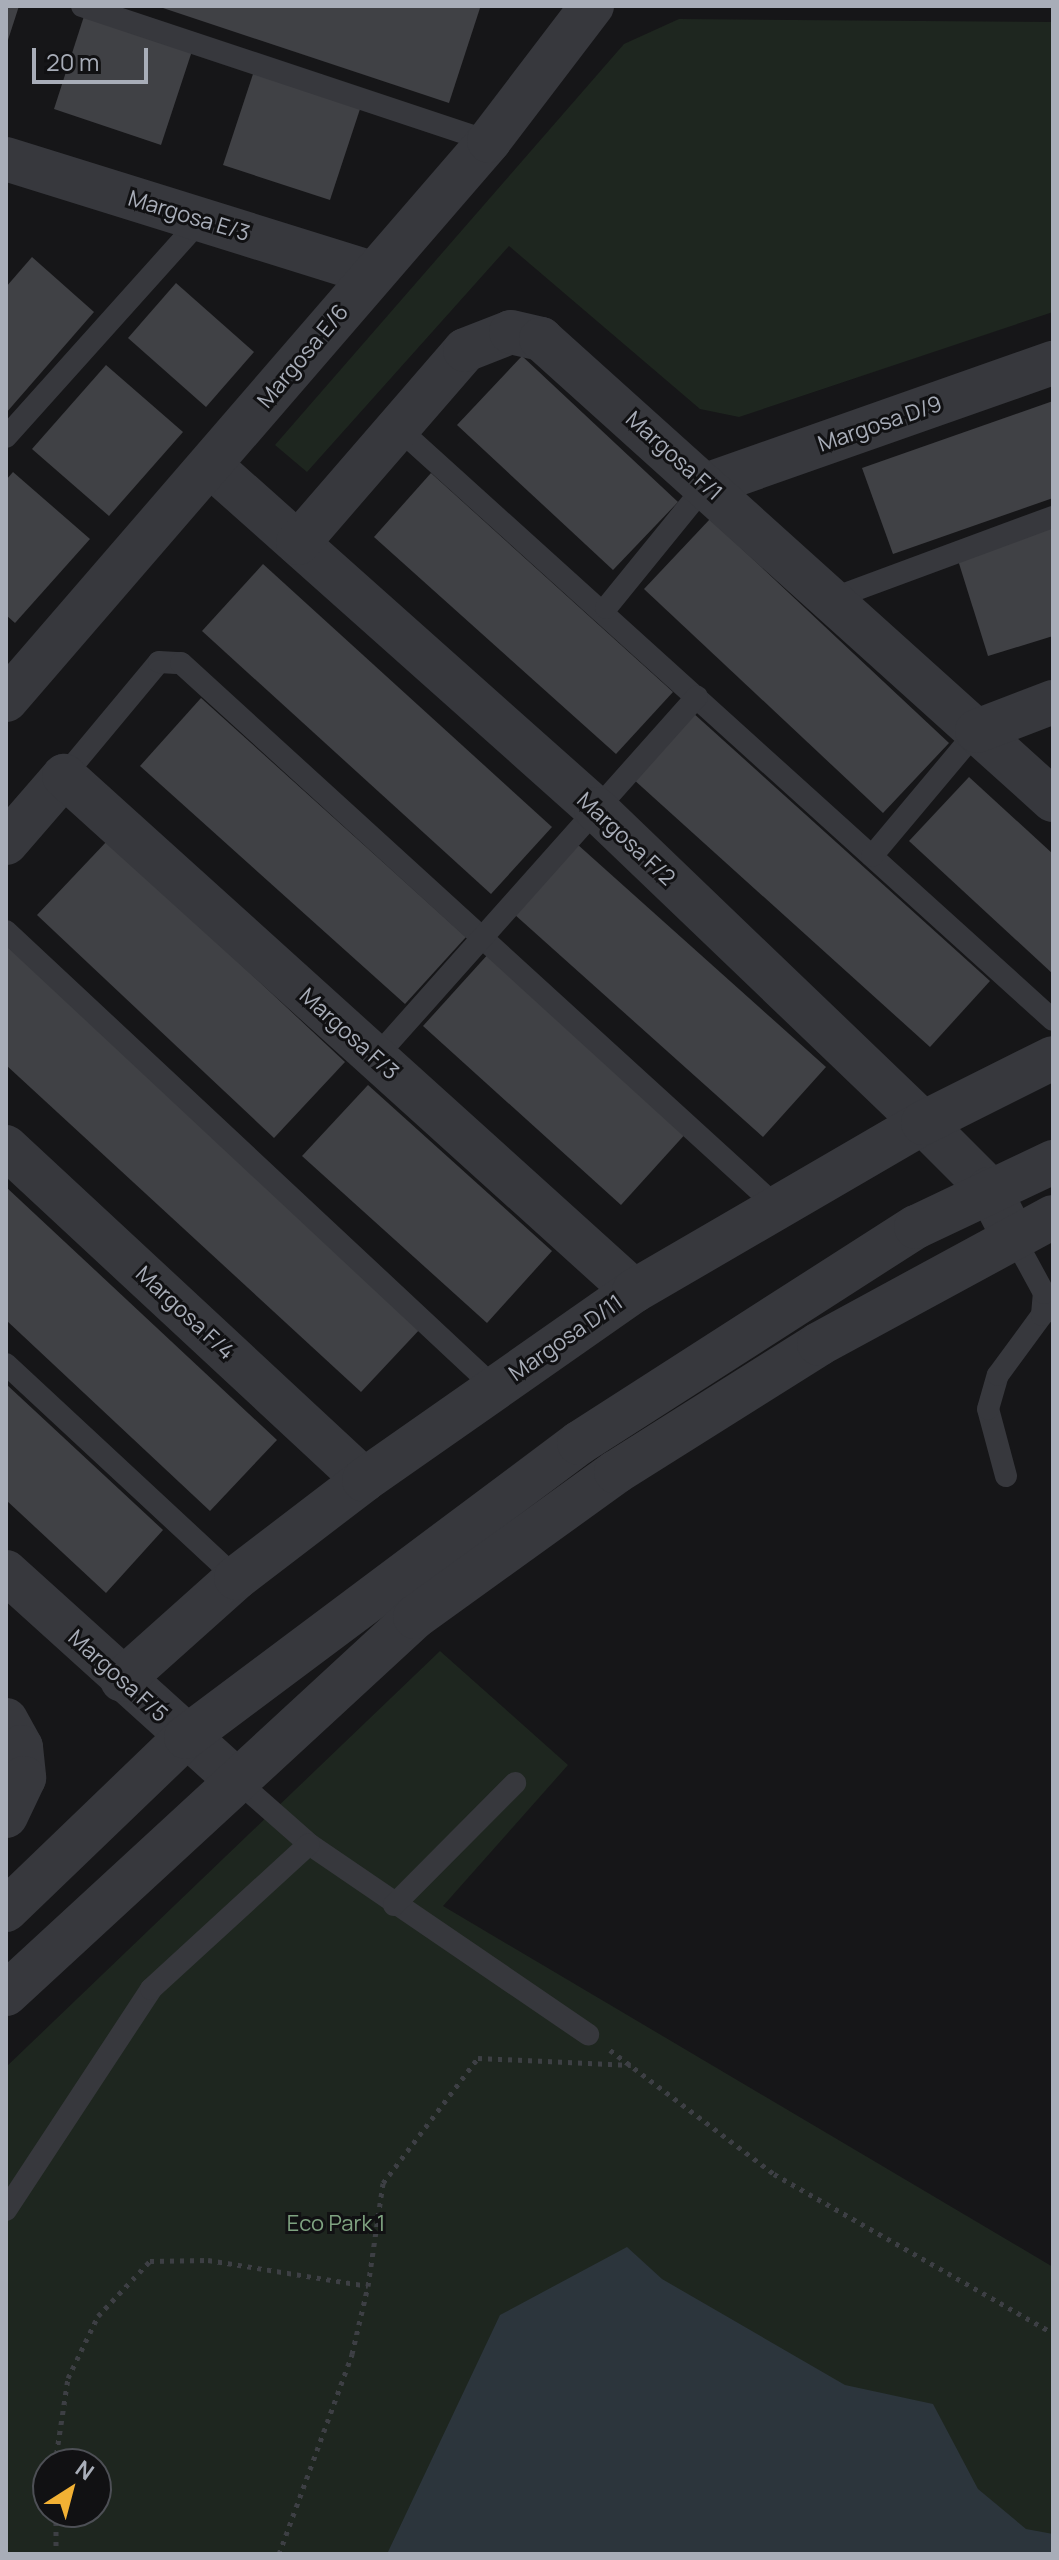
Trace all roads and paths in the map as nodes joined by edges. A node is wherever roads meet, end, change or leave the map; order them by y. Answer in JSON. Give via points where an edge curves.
{"nodes":[{"id":1,"x":82,"y":6,"type":"edge"},
{"id":2,"x":592,"y":6,"type":"edge"},
{"id":3,"x":489,"y":141,"type":"junction"},
{"id":4,"x":11,"y":167,"type":"edge"},
{"id":5,"x":201,"y":220,"type":"junction"},
{"id":6,"x":373,"y":273,"type":"junction"},
{"id":7,"x":1053,"y":363,"type":"edge"},
{"id":8,"x":398,"y":428,"type":"junction"},
{"id":9,"x":6,"y":437,"type":"edge"},
{"id":10,"x":211,"y":466,"type":"junction"},
{"id":11,"x":706,"y":485,"type":"junction"},
{"id":12,"x":1053,"y":517,"type":"edge"},
{"id":13,"x":298,"y":543,"type":"junction"},
{"id":14,"x":831,"y":599,"type":"junction"},
{"id":15,"x":606,"y":608,"type":"junction"},
{"id":16,"x":697,"y":697,"type":"junction"},
{"id":17,"x":6,"y":700,"type":"edge"},
{"id":18,"x":1053,"y":702,"type":"edge"},
{"id":19,"x":977,"y":731,"type":"junction"},
{"id":20,"x":64,"y":776,"type":"junction"},
{"id":21,"x":1053,"y":800,"type":"edge"},
{"id":22,"x":596,"y":809,"type":"junction"},
{"id":23,"x":6,"y":843,"type":"edge"},
{"id":24,"x":872,"y":856,"type":"junction"},
{"id":25,"x":6,"y":931,"type":"edge"},
{"id":26,"x":484,"y":938,"type":"junction"},
{"id":27,"x":1053,"y":1020,"type":"edge"},
{"id":28,"x":375,"y":1058,"type":"junction"},
{"id":29,"x":1053,"y":1058,"type":"edge"},
{"id":30,"x":923,"y":1123,"type":"junction"},
{"id":31,"x":6,"y":1147,"type":"edge"},
{"id":32,"x":1053,"y":1162,"type":"edge"},
{"id":33,"x":989,"y":1189,"type":"junction"},
{"id":34,"x":776,"y":1206,"type":"junction"},
{"id":35,"x":1053,"y":1217,"type":"edge"},
{"id":36,"x":1013,"y":1236,"type":"junction"},
{"id":37,"x":634,"y":1291,"type":"junction"},
{"id":38,"x":6,"y":1364,"type":"edge"},
{"id":39,"x":495,"y":1388,"type":"junction"},
{"id":40,"x":1006,"y":1476,"type":"dead end"},
{"id":41,"x":364,"y":1480,"type":"junction"},
{"id":42,"x":6,"y":1572,"type":"edge"},
{"id":43,"x":236,"y":1578,"type":"junction"},
{"id":44,"x":122,"y":1680,"type":"junction"},
{"id":45,"x":8,"y":1723,"type":"edge"},
{"id":46,"x":186,"y":1737,"type":"junction"},
{"id":47,"x":233,"y":1777,"type":"junction"},
{"id":48,"x":515,"y":1783,"type":"dead end"},
{"id":49,"x":6,"y":1816,"type":"edge"},
{"id":50,"x":309,"y":1844,"type":"junction"},
{"id":51,"x":394,"y":1905,"type":"junction"},
{"id":52,"x":6,"y":1910,"type":"edge"},
{"id":53,"x":6,"y":1994,"type":"edge"},
{"id":54,"x":588,"y":2034,"type":"dead end"},
{"id":55,"x":6,"y":2210,"type":"edge"},
{"id":56,"x":368,"y":2286,"type":"junction"},
{"id":57,"x":1053,"y":2333,"type":"edge"},
{"id":58,"x":57,"y":2448,"type":"edge"},
{"id":59,"x":56,"y":2528,"type":"edge"},
{"id":60,"x":56,"y":2554,"type":"edge"},
{"id":61,"x":279,"y":2554,"type":"edge"}],
"edges":[{"from":1,"to":3,"type":"lane"},
{"from":2,"to":3,"type":"street","name":"Margosa E/6"},
{"from":3,"to":6,"type":"street","name":"Margosa E/6"},
{"from":4,"to":5,"type":"street","name":"Margosa E/3"},
{"from":5,"to":6,"type":"street","name":"Margosa E/3"},
{"from":5,"to":9,"type":"lane"},
{"from":6,"to":10,"type":"street","name":"Margosa E/6"},
{"from":7,"to":11,"type":"street","name":"Margosa D/9"},
{"from":8,"to":11,"type":"street","name":"Margosa F/1","via":[[465,350],[511,332],[541,339]]},
{"from":8,"to":13,"type":"street","name":"Margosa F/1"},
{"from":8,"to":15,"type":"lane"},
{"from":10,"to":13,"type":"street","name":"Margosa F/2"},
{"from":10,"to":17,"type":"street","name":"Margosa E/6"},
{"from":11,"to":14,"type":"street","name":"Margosa F/1"},
{"from":11,"to":15,"type":"lane"},
{"from":12,"to":14,"type":"lane"},
{"from":13,"to":22,"type":"street","name":"Margosa F/2"},
{"from":14,"to":19,"type":"street","name":"Margosa F/1"},
{"from":15,"to":16,"type":"lane"},
{"from":16,"to":22,"type":"lane"},
{"from":16,"to":24,"type":"lane"},
{"from":18,"to":19,"type":"street"},
{"from":19,"to":21,"type":"street","name":"Margosa F/1"},
{"from":19,"to":24,"type":"lane"},
{"from":20,"to":23,"type":"street"},
{"from":20,"to":26,"type":"lane","via":[[159,662],[171,658]]},
{"from":20,"to":28,"type":"street","name":"Margosa F/3"},
{"from":22,"to":26,"type":"lane"},
{"from":22,"to":30,"type":"street","name":"Margosa F/2"},
{"from":24,"to":27,"type":"lane"},
{"from":25,"to":39,"type":"lane"},
{"from":26,"to":28,"type":"lane"},
{"from":26,"to":34,"type":"lane"},
{"from":28,"to":37,"type":"street","name":"Margosa F/3"},
{"from":29,"to":30,"type":"street","name":"Margosa D/11"},
{"from":30,"to":33,"type":"street","name":"Margosa F/2"},
{"from":30,"to":34,"type":"street","name":"Margosa D/11"},
{"from":31,"to":41,"type":"street","name":"Margosa F/4"},
{"from":32,"to":33,"type":"street"},
{"from":33,"to":36,"type":"street","name":"Margosa F/2"},
{"from":33,"to":46,"type":"street","via":[[789,1302],[579,1443]]},
{"from":34,"to":37,"type":"street","name":"Margosa D/11"},
{"from":35,"to":36,"type":"street"},
{"from":36,"to":40,"type":"lane","via":[[1044,1293],[1042,1315],[998,1375],[988,1409]]},
{"from":36,"to":47,"type":"street","via":[[819,1344],[616,1472],[415,1617]]},
{"from":37,"to":39,"type":"street","name":"Margosa D/11"},
{"from":38,"to":43,"type":"lane"},
{"from":39,"to":41,"type":"street","name":"Margosa D/11"},
{"from":41,"to":43,"type":"street","name":"Margosa D/11"},
{"from":42,"to":44,"type":"street","name":"Margosa F/5"},
{"from":43,"to":44,"type":"street","name":"Margosa D/11"},
{"from":44,"to":46,"type":"street","name":"Margosa F/5"},
{"from":45,"to":49,"type":"street","via":[[24,1778]]},
{"from":46,"to":47,"type":"street","name":"Margosa F/5"},
{"from":46,"to":52,"type":"street"},
{"from":47,"to":50,"type":"lane"},
{"from":47,"to":53,"type":"street"},
{"from":48,"to":51,"type":"lane"},
{"from":50,"to":51,"type":"lane"},
{"from":50,"to":55,"type":"lane","via":[[151,1989]]},
{"from":51,"to":54,"type":"lane"},
{"from":56,"to":57,"type":"path","via":[[383,2183],[478,2058],[631,2065],[774,2174]]},
{"from":56,"to":58,"type":"path","via":[[208,2260],[150,2261],[98,2316],[68,2378]]},
{"from":56,"to":61,"type":"path","via":[[352,2354]]},
{"from":59,"to":60,"type":"path"}]}
